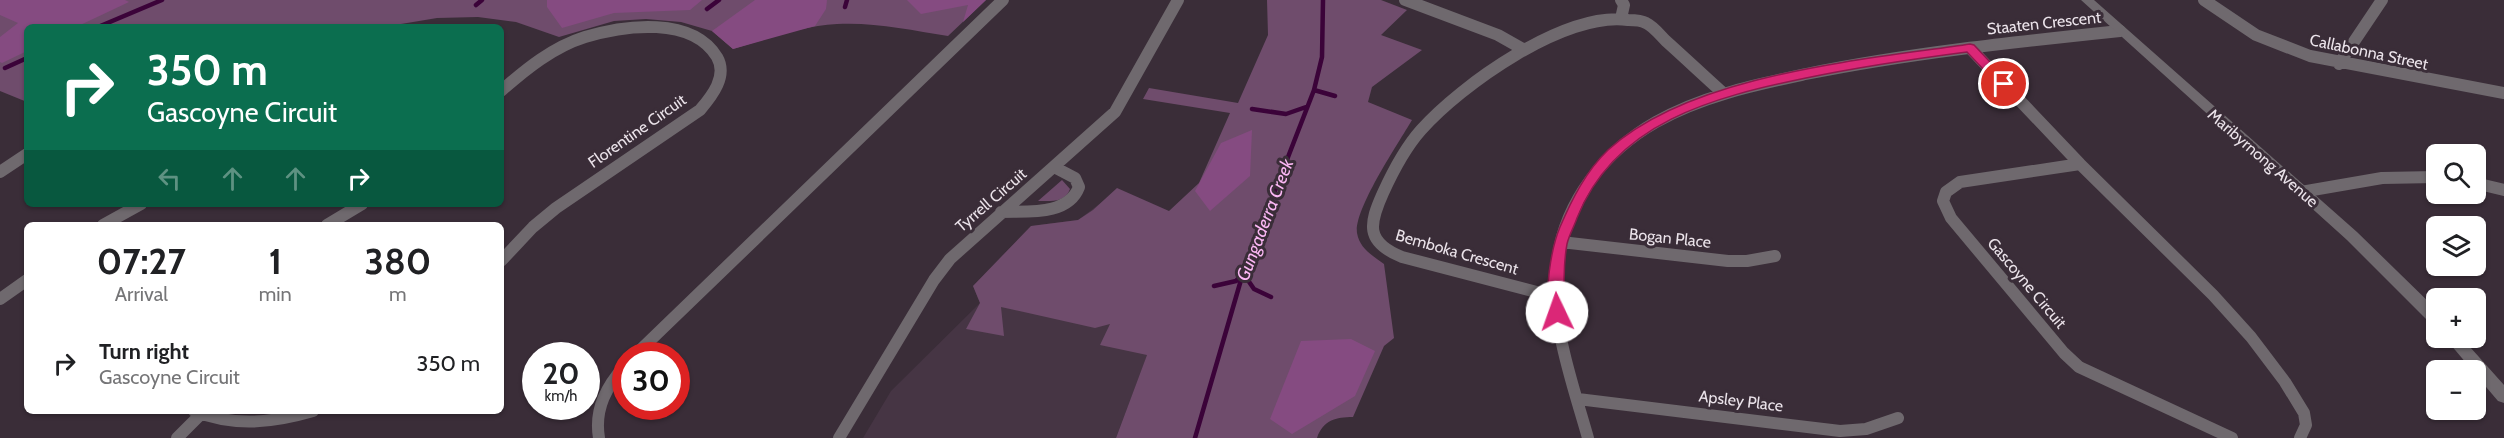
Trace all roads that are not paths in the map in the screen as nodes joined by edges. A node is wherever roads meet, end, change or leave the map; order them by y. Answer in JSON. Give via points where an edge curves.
{"nodes":[{"id":1,"x":1003,"y":0,"type":"edge"},
{"id":2,"x":1178,"y":0,"type":"edge"},
{"id":3,"x":1404,"y":0,"type":"edge"},
{"id":4,"x":1621,"y":0,"type":"edge"},
{"id":5,"x":2087,"y":0,"type":"edge"},
{"id":6,"x":2204,"y":0,"type":"edge"},
{"id":7,"x":2382,"y":0,"type":"edge"},
{"id":8,"x":1622,"y":14,"type":"junction"},
{"id":9,"x":2120,"y":31,"type":"junction"},
{"id":10,"x":1521,"y":48,"type":"junction"},
{"id":11,"x":1970,"y":48,"type":"junction"},
{"id":12,"x":2339,"y":63,"type":"junction"},
{"id":13,"x":504,"y":89,"type":"edge"},
{"id":14,"x":1724,"y":93,"type":"junction"},
{"id":15,"x":2504,"y":93,"type":"edge"},
{"id":16,"x":24,"y":156,"type":"edge"},
{"id":17,"x":2080,"y":164,"type":"junction"},
{"id":18,"x":1054,"y":167,"type":"junction"},
{"id":19,"x":0,"y":172,"type":"edge"},
{"id":20,"x":2426,"y":177,"type":"edge"},
{"id":21,"x":2486,"y":186,"type":"edge"},
{"id":22,"x":2504,"y":190,"type":"edge"},
{"id":23,"x":2301,"y":192,"type":"junction"},
{"id":24,"x":136,"y":207,"type":"edge"},
{"id":25,"x":357,"y":207,"type":"edge"},
{"id":26,"x":1001,"y":212,"type":"junction"},
{"id":27,"x":109,"y":222,"type":"edge"},
{"id":28,"x":332,"y":222,"type":"edge"},
{"id":29,"x":1561,"y":242,"type":"junction"},
{"id":30,"x":1775,"y":256,"type":"dead end"},
{"id":31,"x":504,"y":258,"type":"edge"},
{"id":32,"x":24,"y":282,"type":"edge"},
{"id":33,"x":1556,"y":297,"type":"junction"},
{"id":34,"x":0,"y":299,"type":"edge"},
{"id":35,"x":2426,"y":309,"type":"edge"},
{"id":36,"x":649,"y":342,"type":"edge"},
{"id":37,"x":2462,"y":348,"type":"edge"},
{"id":38,"x":612,"y":381,"type":"edge"},
{"id":39,"x":2504,"y":396,"type":"edge"},
{"id":40,"x":1578,"y":399,"type":"junction"},
{"id":41,"x":196,"y":414,"type":"edge"},
{"id":42,"x":200,"y":414,"type":"edge"},
{"id":43,"x":302,"y":414,"type":"edge"},
{"id":44,"x":1898,"y":418,"type":"dead end"},
{"id":45,"x":177,"y":438,"type":"edge"},
{"id":46,"x":598,"y":438,"type":"edge"},
{"id":47,"x":838,"y":438,"type":"edge"},
{"id":48,"x":1588,"y":438,"type":"edge"},
{"id":49,"x":2232,"y":438,"type":"edge"},
{"id":50,"x":2300,"y":438,"type":"edge"}],
"edges":[{"from":1,"to":36,"type":"street"},
{"from":2,"to":18,"type":"street","name":"Tyrrell Circuit","via":[[1121,104]]},
{"from":3,"to":10,"type":"street","via":[[1498,35]]},
{"from":4,"to":8,"type":"street"},
{"from":5,"to":9,"type":"street","name":"Maribyrnong Avenue"},
{"from":6,"to":12,"type":"street","name":"Callabonna Street","via":[[2269,41]]},
{"from":7,"to":12,"type":"street"},
{"from":8,"to":10,"type":"street","name":"Bemboka Crescent","via":[[1597,15]]},
{"from":8,"to":14,"type":"street","name":"Bemboka Crescent","via":[[1646,22]]},
{"from":9,"to":11,"type":"street","name":"Staaten Crescent"},
{"from":9,"to":23,"type":"street","name":"Maribyrnong Avenue"},
{"from":10,"to":33,"type":"street","name":"Bemboka Crescent","via":[[1457,92],[1417,134],[1387,184],[1372,230],[1379,244],[1395,255]]},
{"from":11,"to":14,"type":"street","name":"Staaten Crescent","via":[[1841,67]]},
{"from":11,"to":17,"type":"street"},
{"from":12,"to":15,"type":"street","name":"Callabonna Street"},
{"from":13,"to":31,"type":"street","name":"Florentine Circuit","via":[[550,52],[622,29],[657,28],[688,34],[710,47],[720,65],[717,87],[700,110],[556,208]]},
{"from":14,"to":29,"type":"street","name":"Staaten Crescent","via":[[1654,123],[1611,154],[1580,195]]},
{"from":16,"to":19,"type":"street"},
{"from":17,"to":49,"type":"street","name":"Gascoyne Circuit","via":[[1960,182],[1946,192],[1944,207],[2064,354],[2079,367]]},
{"from":17,"to":50,"type":"street","via":[[2251,337],[2304,412],[2306,425]]},
{"from":18,"to":26,"type":"street","name":"Tyrrell Circuit"},
{"from":18,"to":26,"type":"street","via":[[1075,177],[1079,187],[1074,200],[1049,208]]},
{"from":20,"to":23,"type":"street","via":[[2382,178]]},
{"from":21,"to":22,"type":"street"},
{"from":23,"to":35,"type":"street","name":"Maribyrnong Avenue"},
{"from":24,"to":27,"type":"street"},
{"from":25,"to":28,"type":"street"},
{"from":26,"to":47,"type":"street","name":"Tyrrell Circuit","via":[[942,269]]},
{"from":29,"to":30,"type":"street","name":"Bogan Place","via":[[1728,261]]},
{"from":29,"to":33,"type":"street","name":"Staaten Crescent"},
{"from":32,"to":34,"type":"street"},
{"from":33,"to":40,"type":"street","name":"Staaten Crescent","via":[[1561,335]]},
{"from":37,"to":39,"type":"street"},
{"from":38,"to":46,"type":"street","via":[[601,402]]},
{"from":40,"to":44,"type":"street","name":"Apsley Place","via":[[1840,431],[1866,429]]},
{"from":40,"to":48,"type":"street","name":"Staaten Crescent"},
{"from":41,"to":45,"type":"street"},
{"from":42,"to":43,"type":"street","via":[[225,421],[255,422]]}]}
